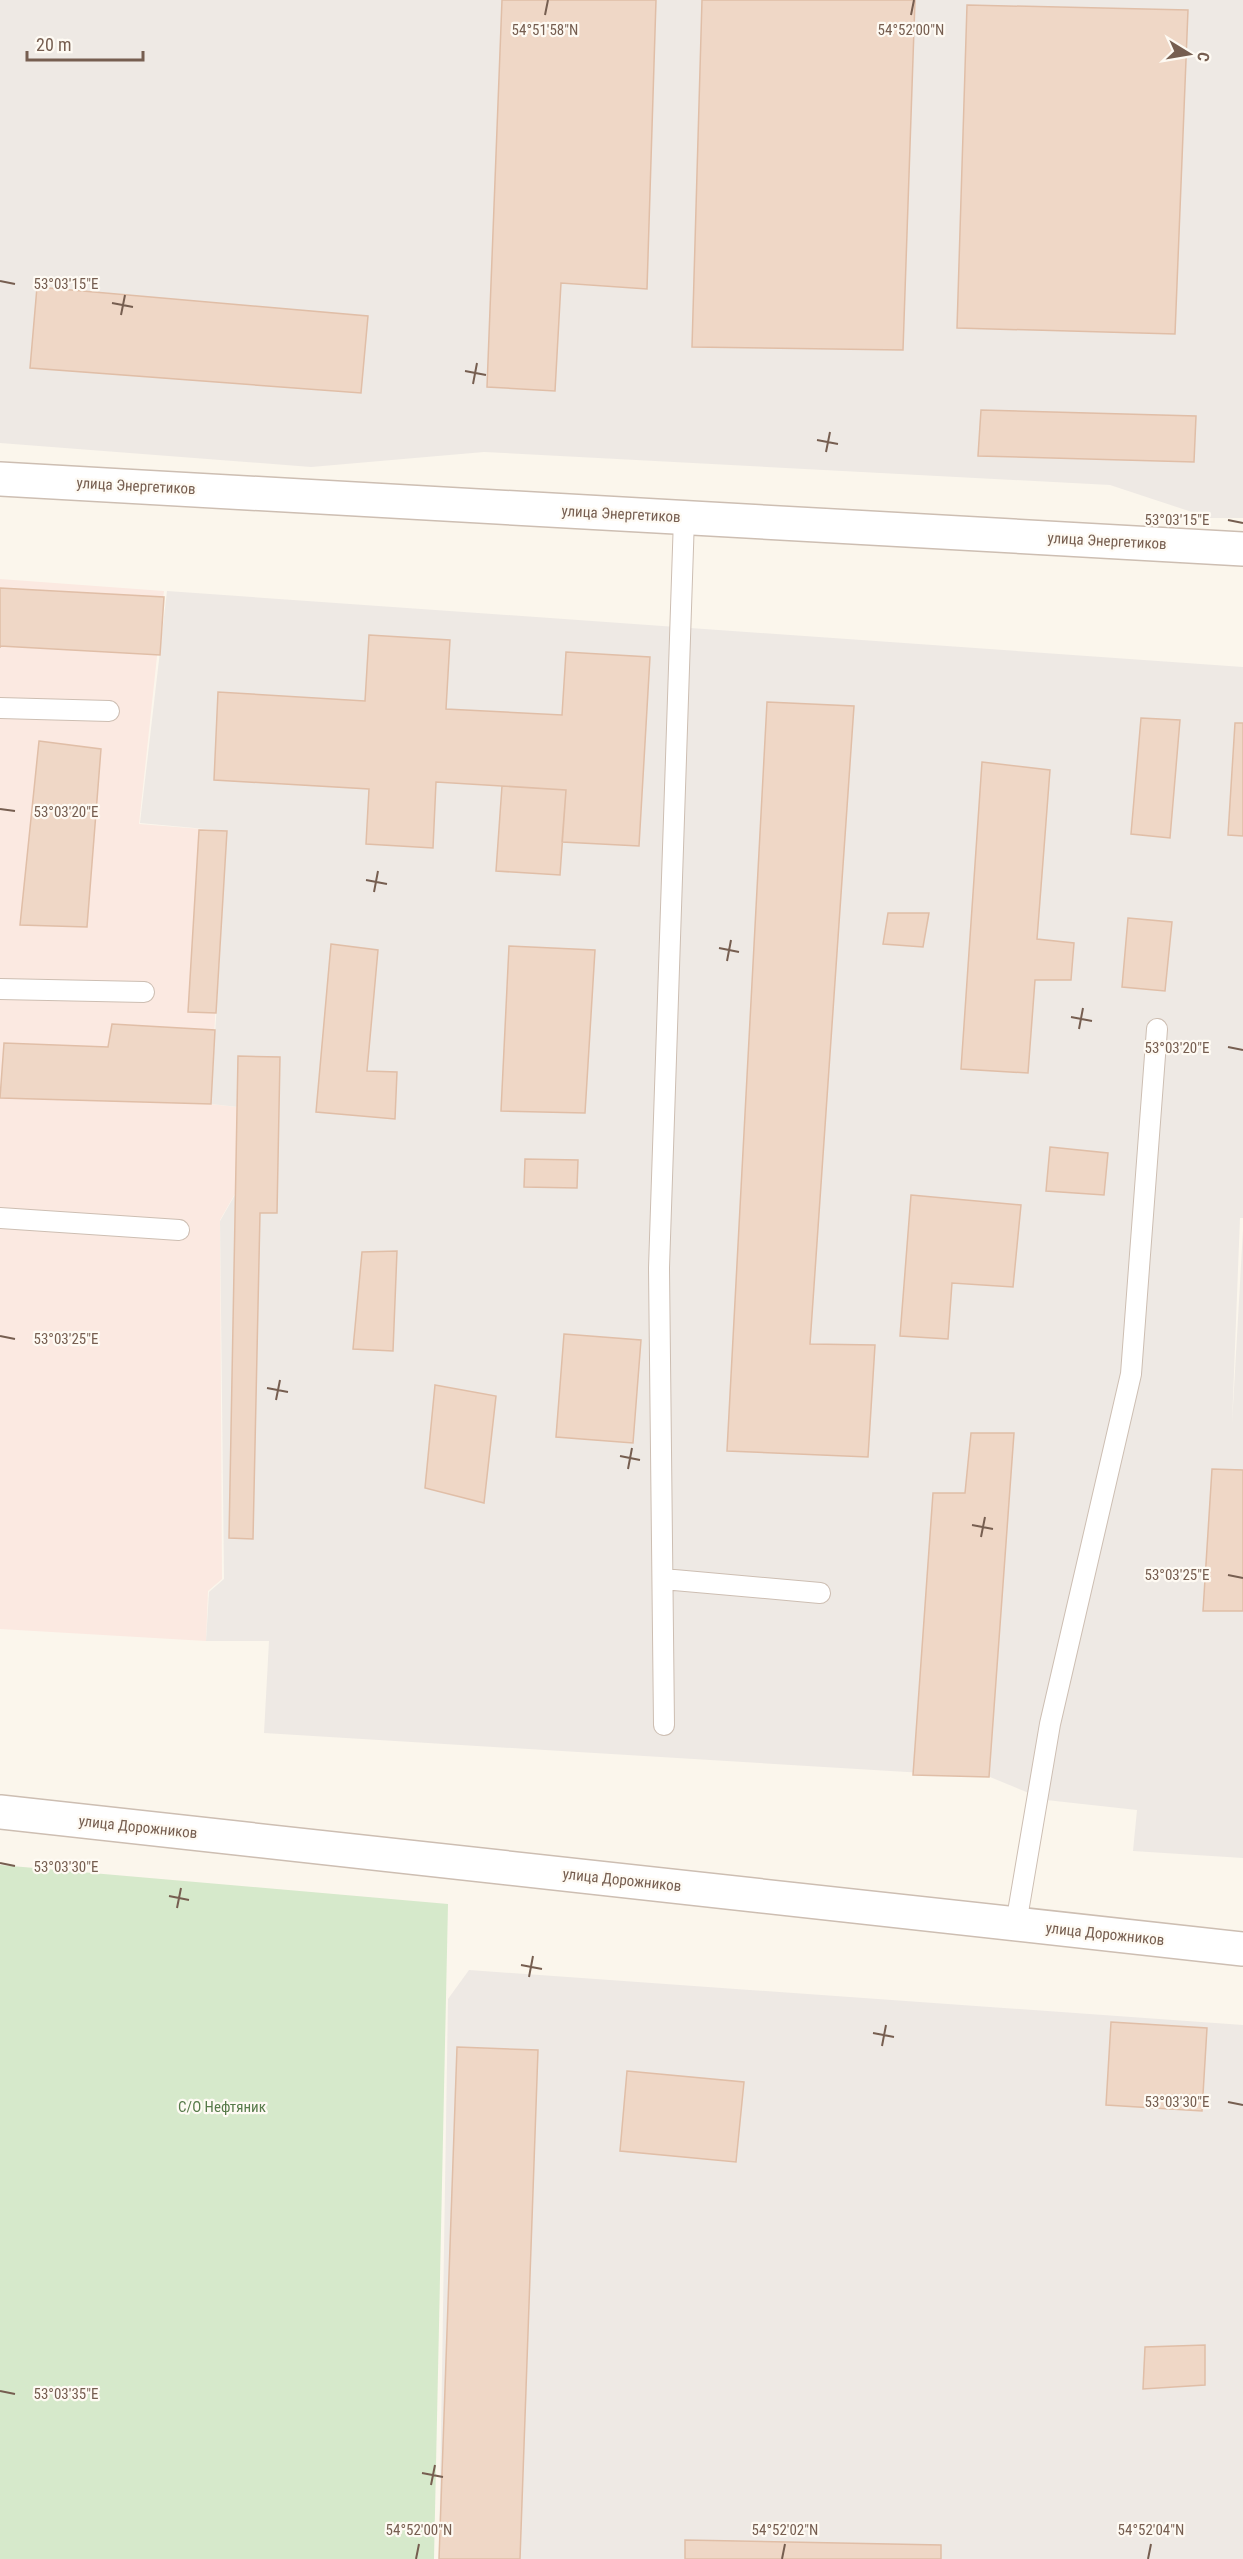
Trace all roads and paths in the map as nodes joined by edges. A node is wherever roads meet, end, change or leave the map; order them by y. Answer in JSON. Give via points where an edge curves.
{"nodes":[{"id":1,"x":0,"y":478,"type":"edge"},
{"id":2,"x":684,"y":518,"type":"junction"},
{"id":3,"x":1243,"y":549,"type":"edge"},
{"id":4,"x":0,"y":708,"type":"edge"},
{"id":5,"x":109,"y":711,"type":"dead end"},
{"id":6,"x":0,"y":989,"type":"edge"},
{"id":7,"x":144,"y":992,"type":"dead end"},
{"id":8,"x":1157,"y":1029,"type":"dead end"},
{"id":9,"x":0,"y":1218,"type":"edge"},
{"id":10,"x":179,"y":1230,"type":"dead end"},
{"id":11,"x":663,"y":1579,"type":"junction"},
{"id":12,"x":819,"y":1593,"type":"dead end"},
{"id":13,"x":664,"y":1725,"type":"dead end"},
{"id":14,"x":0,"y":1812,"type":"edge"},
{"id":15,"x":1016,"y":1924,"type":"junction"},
{"id":16,"x":1243,"y":1949,"type":"edge"}],
"edges":[{"from":1,"to":2,"type":"street","name":"улица Энергетиков"},
{"from":2,"to":3,"type":"street","name":"улица Энергетиков"},
{"from":2,"to":11,"type":"lane","via":[[659,1268]]},
{"from":4,"to":5,"type":"lane"},
{"from":6,"to":7,"type":"lane"},
{"from":8,"to":15,"type":"lane","via":[[1131,1374],[1050,1724]]},
{"from":9,"to":10,"type":"lane"},
{"from":11,"to":12,"type":"lane"},
{"from":11,"to":13,"type":"lane"},
{"from":14,"to":15,"type":"street","name":"улица Дорожников"},
{"from":15,"to":16,"type":"street","name":"улица Дорожников"}]}
